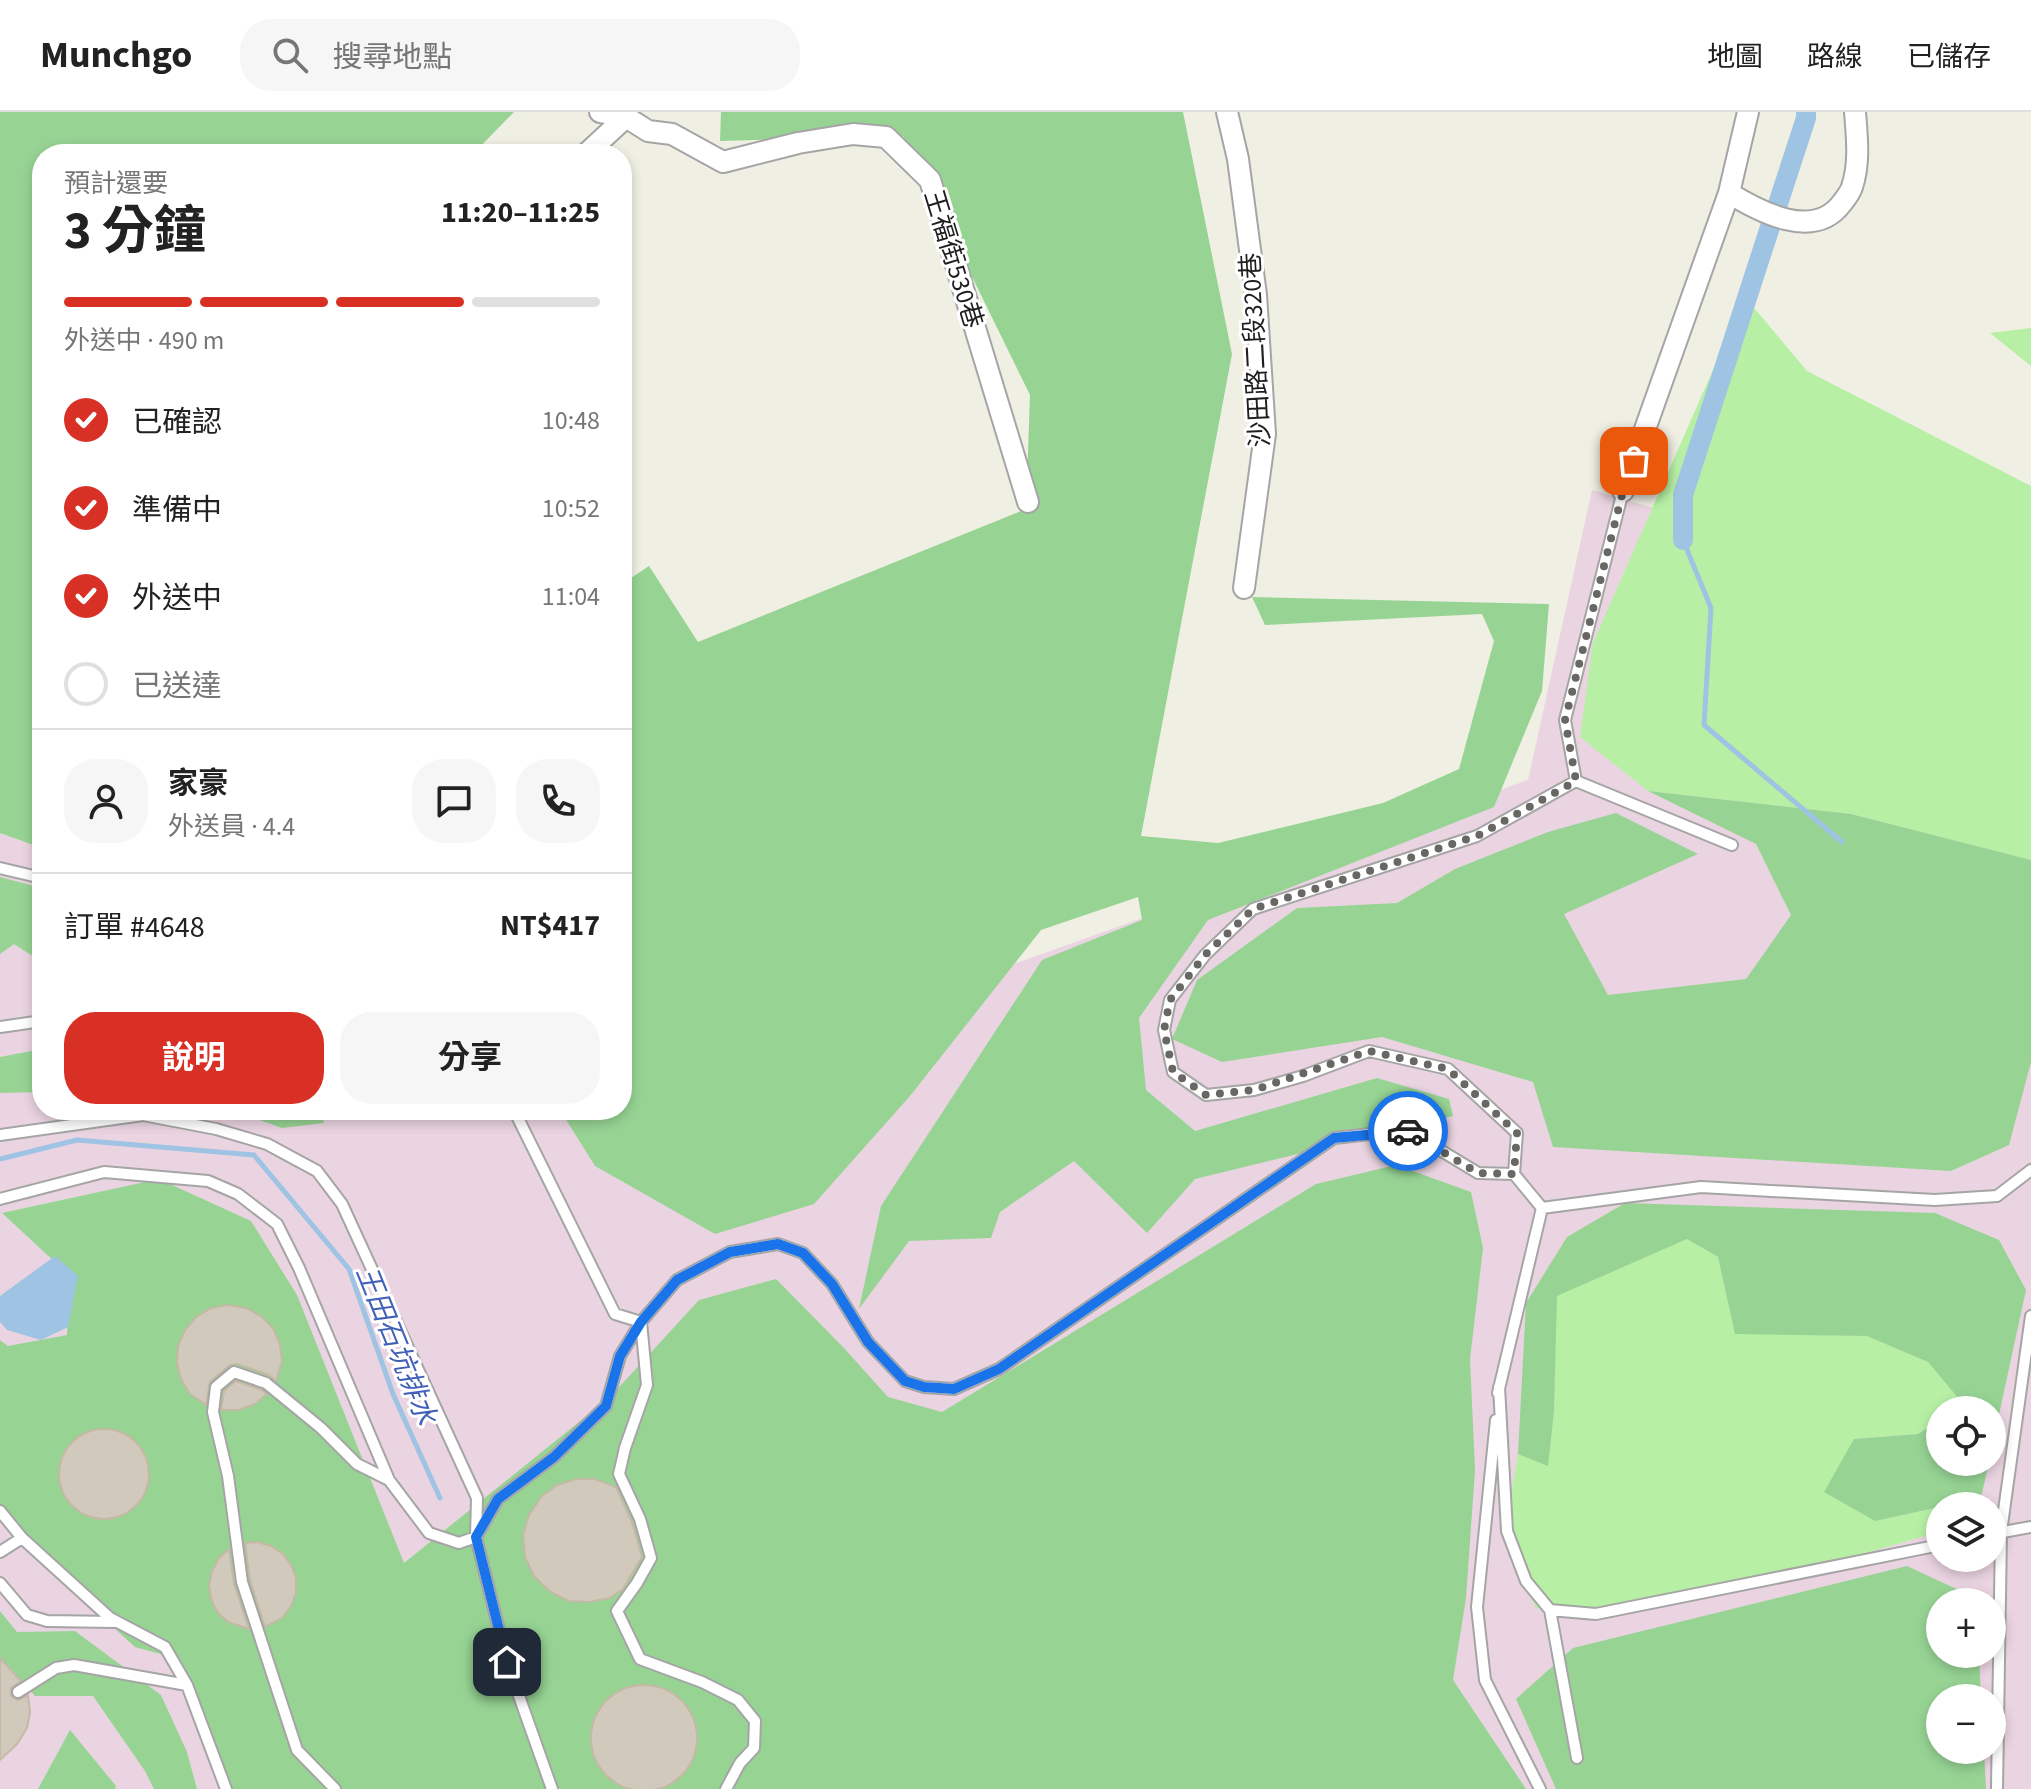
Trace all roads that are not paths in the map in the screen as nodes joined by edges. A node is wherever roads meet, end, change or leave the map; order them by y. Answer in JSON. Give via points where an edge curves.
{"nodes":[{"id":1,"x":600,"y":112,"type":"edge"},
{"id":2,"x":1227,"y":112,"type":"edge"},
{"id":3,"x":1748,"y":112,"type":"edge"},
{"id":4,"x":1855,"y":112,"type":"edge"},
{"id":5,"x":626,"y":117,"type":"junction"},
{"id":6,"x":597,"y":144,"type":"edge"},
{"id":7,"x":1729,"y":193,"type":"junction"},
{"id":8,"x":1623,"y":491,"type":"joint"},
{"id":9,"x":1028,"y":502,"type":"dead end"},
{"id":10,"x":1244,"y":588,"type":"dead end"},
{"id":11,"x":1576,"y":781,"type":"junction"},
{"id":12,"x":1732,"y":845,"type":"dead end"},
{"id":13,"x":0,"y":868,"type":"edge"},
{"id":14,"x":32,"y":876,"type":"edge"},
{"id":15,"x":32,"y":1022,"type":"edge"},
{"id":16,"x":0,"y":1027,"type":"edge"},
{"id":17,"x":107,"y":1120,"type":"edge"},
{"id":18,"x":169,"y":1120,"type":"edge"},
{"id":19,"x":519,"y":1120,"type":"edge"},
{"id":20,"x":0,"y":1135,"type":"edge"},
{"id":21,"x":2031,"y":1170,"type":"edge"},
{"id":22,"x":1514,"y":1174,"type":"junction"},
{"id":23,"x":0,"y":1199,"type":"edge"},
{"id":24,"x":1542,"y":1208,"type":"junction"},
{"id":25,"x":2031,"y":1316,"type":"edge"},
{"id":26,"x":641,"y":1322,"type":"junction"},
{"id":27,"x":1499,"y":1387,"type":"junction"},
{"id":28,"x":389,"y":1480,"type":"junction"},
{"id":29,"x":2003,"y":1492,"type":"edge"},
{"id":30,"x":0,"y":1511,"type":"edge"},
{"id":31,"x":2031,"y":1527,"type":"edge"},
{"id":32,"x":2006,"y":1531,"type":"edge"},
{"id":33,"x":476,"y":1537,"type":"junction"},
{"id":34,"x":22,"y":1538,"type":"junction"},
{"id":35,"x":1926,"y":1548,"type":"edge"},
{"id":36,"x":0,"y":1552,"type":"edge"},
{"id":37,"x":1996,"y":1572,"type":"edge"},
{"id":38,"x":0,"y":1583,"type":"edge"},
{"id":39,"x":1550,"y":1610,"type":"junction"},
{"id":40,"x":118,"y":1622,"type":"junction"},
{"id":41,"x":187,"y":1685,"type":"junction"},
{"id":42,"x":18,"y":1692,"type":"dead end"},
{"id":43,"x":1577,"y":1758,"type":"dead end"},
{"id":44,"x":226,"y":1789,"type":"edge"},
{"id":45,"x":335,"y":1789,"type":"edge"},
{"id":46,"x":552,"y":1789,"type":"edge"},
{"id":47,"x":726,"y":1789,"type":"edge"},
{"id":48,"x":1540,"y":1789,"type":"edge"},
{"id":49,"x":1997,"y":1789,"type":"edge"}],
"edges":[{"from":1,"to":5,"type":"street","name":"王福街530巷"},
{"from":2,"to":10,"type":"street","name":"沙田路二段320巷","via":[[1256,295],[1265,434]]},
{"from":3,"to":7,"type":"street"},
{"from":4,"to":7,"type":"street","via":[[1858,155],[1852,190],[1820,221],[1795,221],[1760,211]]},
{"from":5,"to":6,"type":"street"},
{"from":5,"to":9,"type":"street","name":"王福街530巷","via":[[723,162],[853,134],[886,137],[930,180]]},
{"from":7,"to":8,"type":"street"},
{"from":8,"to":11,"type":"lane","via":[[1565,720]]},
{"from":11,"to":12,"type":"lane"},
{"from":11,"to":22,"type":"lane","via":[[1477,836],[1253,909],[1205,955],[1170,1000],[1164,1030],[1173,1072],[1206,1095],[1254,1090],[1369,1051],[1448,1069],[1517,1133]]},
{"from":13,"to":14,"type":"lane"},
{"from":15,"to":16,"type":"lane"},
{"from":17,"to":20,"type":"lane"},
{"from":18,"to":33,"type":"lane","via":[[267,1144],[317,1171],[342,1204],[477,1498]]},
{"from":19,"to":26,"type":"lane","via":[[615,1314]]},
{"from":21,"to":24,"type":"lane","via":[[1997,1196],[1935,1200],[1701,1187]]},
{"from":22,"to":24,"type":"lane"},
{"from":22,"to":26,"type":"lane","via":[[1478,1173],[1407,1130],[1334,1138],[999,1369],[954,1389],[905,1381],[868,1342],[832,1284],[803,1253],[778,1244],[730,1252],[677,1280]]},
{"from":23,"to":28,"type":"lane","via":[[104,1172],[208,1181],[238,1194],[277,1224]]},
{"from":24,"to":27,"type":"lane"},
{"from":25,"to":29,"type":"lane"},
{"from":26,"to":33,"type":"lane","via":[[620,1356],[606,1406],[554,1457],[498,1499]]},
{"from":26,"to":47,"type":"lane","via":[[647,1385],[619,1474],[651,1558],[617,1611],[640,1659],[738,1700],[755,1721],[754,1748]]},
{"from":27,"to":39,"type":"lane","via":[[1507,1531],[1526,1581]]},
{"from":27,"to":48,"type":"lane","via":[[1477,1607],[1485,1680]]},
{"from":28,"to":33,"type":"lane","via":[[429,1533],[459,1543]]},
{"from":28,"to":45,"type":"lane","via":[[357,1464],[266,1383],[234,1372],[216,1387],[213,1412],[228,1476],[242,1582],[297,1750]]},
{"from":30,"to":34,"type":"lane"},
{"from":31,"to":32,"type":"lane"},
{"from":33,"to":46,"type":"lane","via":[[507,1662]]},
{"from":34,"to":36,"type":"lane"},
{"from":34,"to":40,"type":"lane"},
{"from":35,"to":39,"type":"lane","via":[[1596,1614]]},
{"from":37,"to":49,"type":"lane"},
{"from":38,"to":40,"type":"lane","via":[[27,1615],[47,1621]]},
{"from":39,"to":43,"type":"lane"},
{"from":40,"to":41,"type":"lane","via":[[165,1647]]},
{"from":41,"to":42,"type":"lane","via":[[74,1665],[56,1668]]},
{"from":41,"to":44,"type":"lane"}]}
